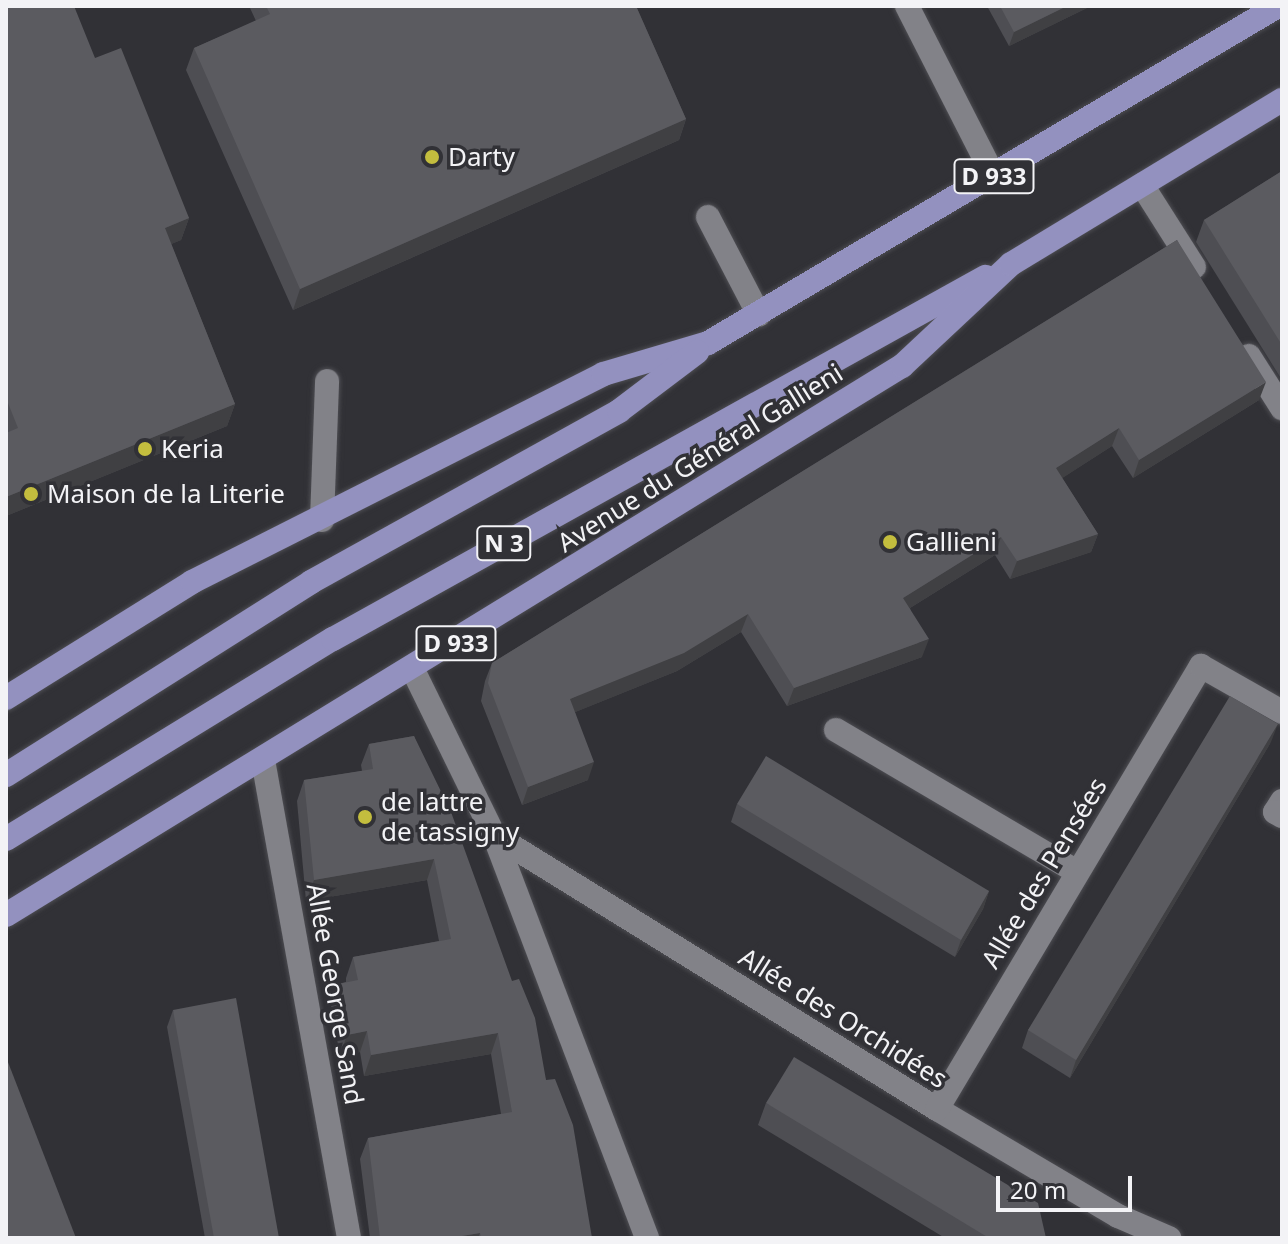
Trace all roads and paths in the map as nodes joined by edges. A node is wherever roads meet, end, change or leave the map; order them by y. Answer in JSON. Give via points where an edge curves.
{"nodes":[{"id":1,"x":907,"y":6,"type":"edge"},
{"id":2,"x":1278,"y":6,"type":"edge"},
{"id":3,"x":1282,"y":100,"type":"edge"},
{"id":4,"x":994,"y":177,"type":"junction"},
{"id":5,"x":1142,"y":185,"type":"junction"},
{"id":6,"x":708,"y":217,"type":"dead end"},
{"id":7,"x":1011,"y":264,"type":"junction"},
{"id":8,"x":1208,"y":290,"type":"edge"},
{"id":9,"x":759,"y":315,"type":"junction"},
{"id":10,"x":1233,"y":329,"type":"edge"},
{"id":11,"x":708,"y":343,"type":"junction"},
{"id":12,"x":327,"y":381,"type":"dead end"},
{"id":13,"x":1282,"y":408,"type":"edge"},
{"id":14,"x":322,"y":520,"type":"junction"},
{"id":15,"x":413,"y":670,"type":"junction"},
{"id":16,"x":6,"y":698,"type":"edge"},
{"id":17,"x":1282,"y":712,"type":"edge"},
{"id":18,"x":836,"y":730,"type":"dead end"},
{"id":19,"x":263,"y":760,"type":"junction"},
{"id":20,"x":6,"y":775,"type":"edge"},
{"id":21,"x":1282,"y":801,"type":"edge"},
{"id":22,"x":1282,"y":816,"type":"edge"},
{"id":23,"x":494,"y":835,"type":"junction"},
{"id":24,"x":6,"y":839,"type":"edge"},
{"id":25,"x":1077,"y":872,"type":"junction"},
{"id":26,"x":6,"y":915,"type":"edge"},
{"id":27,"x":937,"y":1109,"type":"junction"},
{"id":28,"x":349,"y":1238,"type":"edge"},
{"id":29,"x":647,"y":1238,"type":"edge"},
{"id":30,"x":1169,"y":1238,"type":"edge"}],
"edges":[{"from":1,"to":4,"type":"street"},
{"from":2,"to":4,"type":"main road","number":"D 933"},
{"from":3,"to":5,"type":"main road","name":"Avenue du Général Gallieni","number":"D 933"},
{"from":4,"to":9,"type":"main road","number":"D 933"},
{"from":5,"to":7,"type":"main road","name":"Avenue du Général Gallieni","number":"D 933"},
{"from":5,"to":8,"type":"street"},
{"from":6,"to":9,"type":"street"},
{"from":7,"to":15,"type":"main road","name":"Avenue du Général Gallieni","number":"D 933","via":[[902,366]]},
{"from":7,"to":24,"type":"main road","number":"N 3","via":[[333,639]]},
{"from":9,"to":11,"type":"main road","number":"D 933"},
{"from":10,"to":13,"type":"street"},
{"from":11,"to":14,"type":"main road","number":"D 933","via":[[603,374]]},
{"from":11,"to":20,"type":"main road","via":[[619,411],[311,582]]},
{"from":12,"to":14,"type":"street"},
{"from":14,"to":16,"type":"main road","number":"D 933","via":[[192,582]]},
{"from":15,"to":19,"type":"main road","name":"Avenue du Général Gallieni","number":"D 933"},
{"from":15,"to":23,"type":"street"},
{"from":17,"to":25,"type":"street","name":"Allée des Pensées","via":[[1201,666]]},
{"from":18,"to":25,"type":"street"},
{"from":19,"to":26,"type":"main road","name":"Avenue du Général Gallieni","number":"D 933"},
{"from":19,"to":28,"type":"street","name":"Allée George Sand"},
{"from":21,"to":22,"type":"street","via":[[1275,812]]},
{"from":23,"to":27,"type":"street","name":"Allée des Orchidées"},
{"from":23,"to":29,"type":"street"},
{"from":25,"to":27,"type":"street","name":"Allée des Pensées"},
{"from":27,"to":30,"type":"street","name":"Allée des Orchidées","via":[[1118,1216]]}]}
